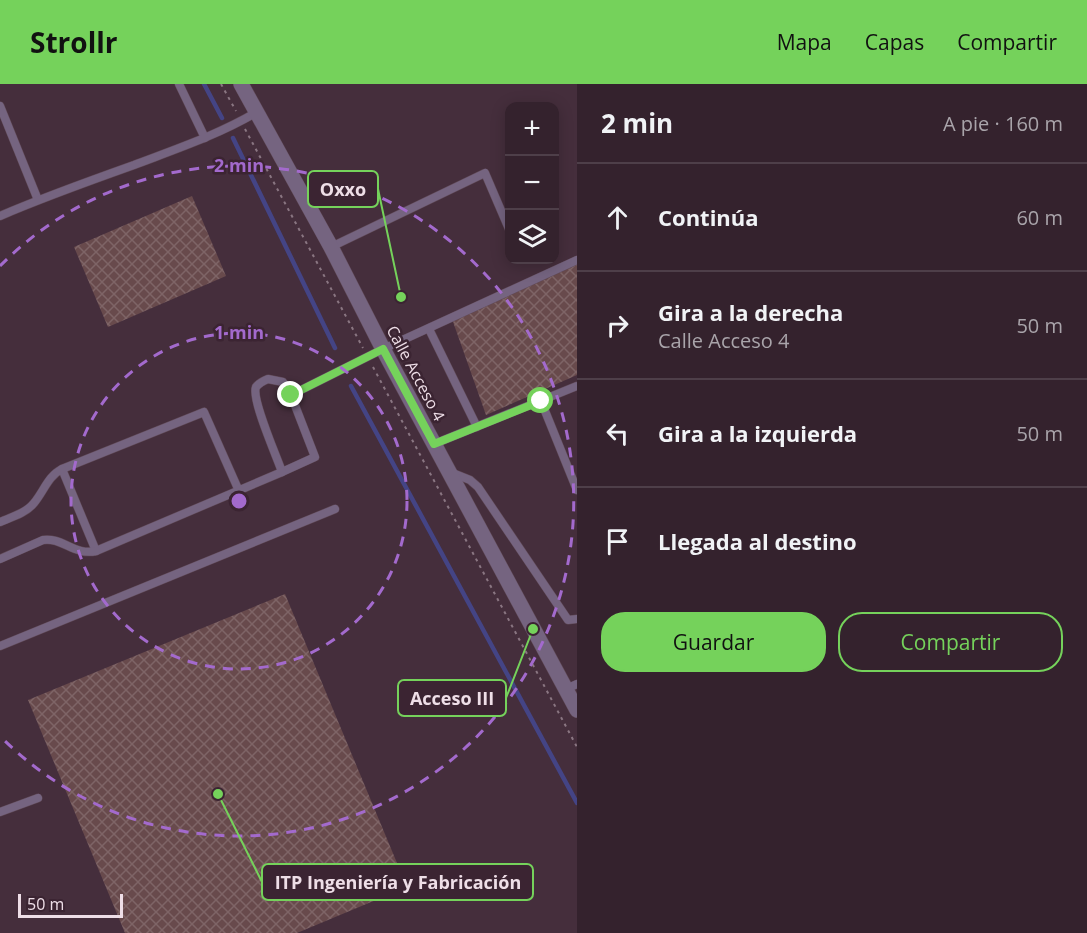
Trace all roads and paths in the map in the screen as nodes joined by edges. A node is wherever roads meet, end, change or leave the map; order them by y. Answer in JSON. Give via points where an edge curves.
{"nodes":[{"id":1,"x":179,"y":84,"type":"edge"},
{"id":2,"x":221,"y":84,"type":"edge"},
{"id":3,"x":241,"y":84,"type":"edge"},
{"id":4,"x":0,"y":106,"type":"edge"},
{"id":5,"x":257,"y":111,"type":"junction"},
{"id":6,"x":241,"y":121,"type":"junction"},
{"id":7,"x":205,"y":138,"type":"junction"},
{"id":8,"x":38,"y":200,"type":"junction"},
{"id":9,"x":0,"y":216,"type":"edge"},
{"id":10,"x":505,"y":218,"type":"edge"},
{"id":11,"x":330,"y":247,"type":"junction"},
{"id":12,"x":577,"y":260,"type":"edge"},
{"id":13,"x":429,"y":329,"type":"junction"},
{"id":14,"x":383,"y":349,"type":"junction"},
{"id":15,"x":368,"y":357,"type":"junction"},
{"id":16,"x":577,"y":386,"type":"edge"},
{"id":17,"x":291,"y":395,"type":"junction"},
{"id":18,"x":541,"y":401,"type":"junction"},
{"id":19,"x":477,"y":427,"type":"junction"},
{"id":20,"x":434,"y":444,"type":"junction"},
{"id":21,"x":62,"y":468,"type":"junction"},
{"id":22,"x":282,"y":472,"type":"junction"},
{"id":23,"x":448,"y":472,"type":"junction"},
{"id":24,"x":577,"y":490,"type":"edge"},
{"id":25,"x":239,"y":491,"type":"junction"},
{"id":26,"x":334,"y":509,"type":"dead end"},
{"id":27,"x":0,"y":522,"type":"edge"},
{"id":28,"x":96,"y":551,"type":"junction"},
{"id":29,"x":0,"y":559,"type":"edge"},
{"id":30,"x":577,"y":619,"type":"edge"},
{"id":31,"x":0,"y":646,"type":"edge"},
{"id":32,"x":571,"y":687,"type":"edge"},
{"id":33,"x":577,"y":710,"type":"edge"},
{"id":34,"x":577,"y":747,"type":"edge"},
{"id":35,"x":38,"y":798,"type":"dead end"},
{"id":36,"x":0,"y":812,"type":"edge"}],
"edges":[{"from":1,"to":7,"type":"lane"},
{"from":2,"to":6,"type":"path"},
{"from":3,"to":5,"type":"street","name":"Calle Acceso 4"},
{"from":4,"to":8,"type":"lane"},
{"from":5,"to":6,"type":"lane"},
{"from":5,"to":11,"type":"street","name":"Calle Acceso 4"},
{"from":6,"to":7,"type":"lane"},
{"from":6,"to":15,"type":"path"},
{"from":7,"to":8,"type":"lane"},
{"from":8,"to":9,"type":"lane"},
{"from":10,"to":11,"type":"lane","via":[[485,173]]},
{"from":11,"to":14,"type":"street","name":"Calle Acceso 4"},
{"from":12,"to":13,"type":"lane"},
{"from":13,"to":14,"type":"lane"},
{"from":13,"to":19,"type":"lane"},
{"from":14,"to":15,"type":"lane"},
{"from":14,"to":20,"type":"street","name":"Calle Acceso 4"},
{"from":15,"to":17,"type":"lane"},
{"from":15,"to":34,"type":"path"},
{"from":16,"to":18,"type":"lane"},
{"from":17,"to":22,"type":"lane","via":[[315,457]]},
{"from":17,"to":22,"type":"lane","via":[[283,382],[268,379],[256,387],[256,401]]},
{"from":18,"to":19,"type":"lane"},
{"from":18,"to":24,"type":"lane"},
{"from":19,"to":20,"type":"lane"},
{"from":20,"to":23,"type":"street","name":"Calle Acceso 4"},
{"from":21,"to":25,"type":"lane","via":[[204,412]]},
{"from":21,"to":27,"type":"lane","via":[[52,475],[33,505]]},
{"from":21,"to":28,"type":"lane"},
{"from":22,"to":25,"type":"lane"},
{"from":23,"to":30,"type":"lane","via":[[478,486],[567,620]]},
{"from":23,"to":32,"type":"street","name":"Calle Acceso 4"},
{"from":25,"to":28,"type":"lane"},
{"from":26,"to":31,"type":"lane"},
{"from":28,"to":29,"type":"lane","via":[[79,552],[50,539]]},
{"from":32,"to":33,"type":"street","name":"Calle Acceso 4"},
{"from":35,"to":36,"type":"lane"}]}
